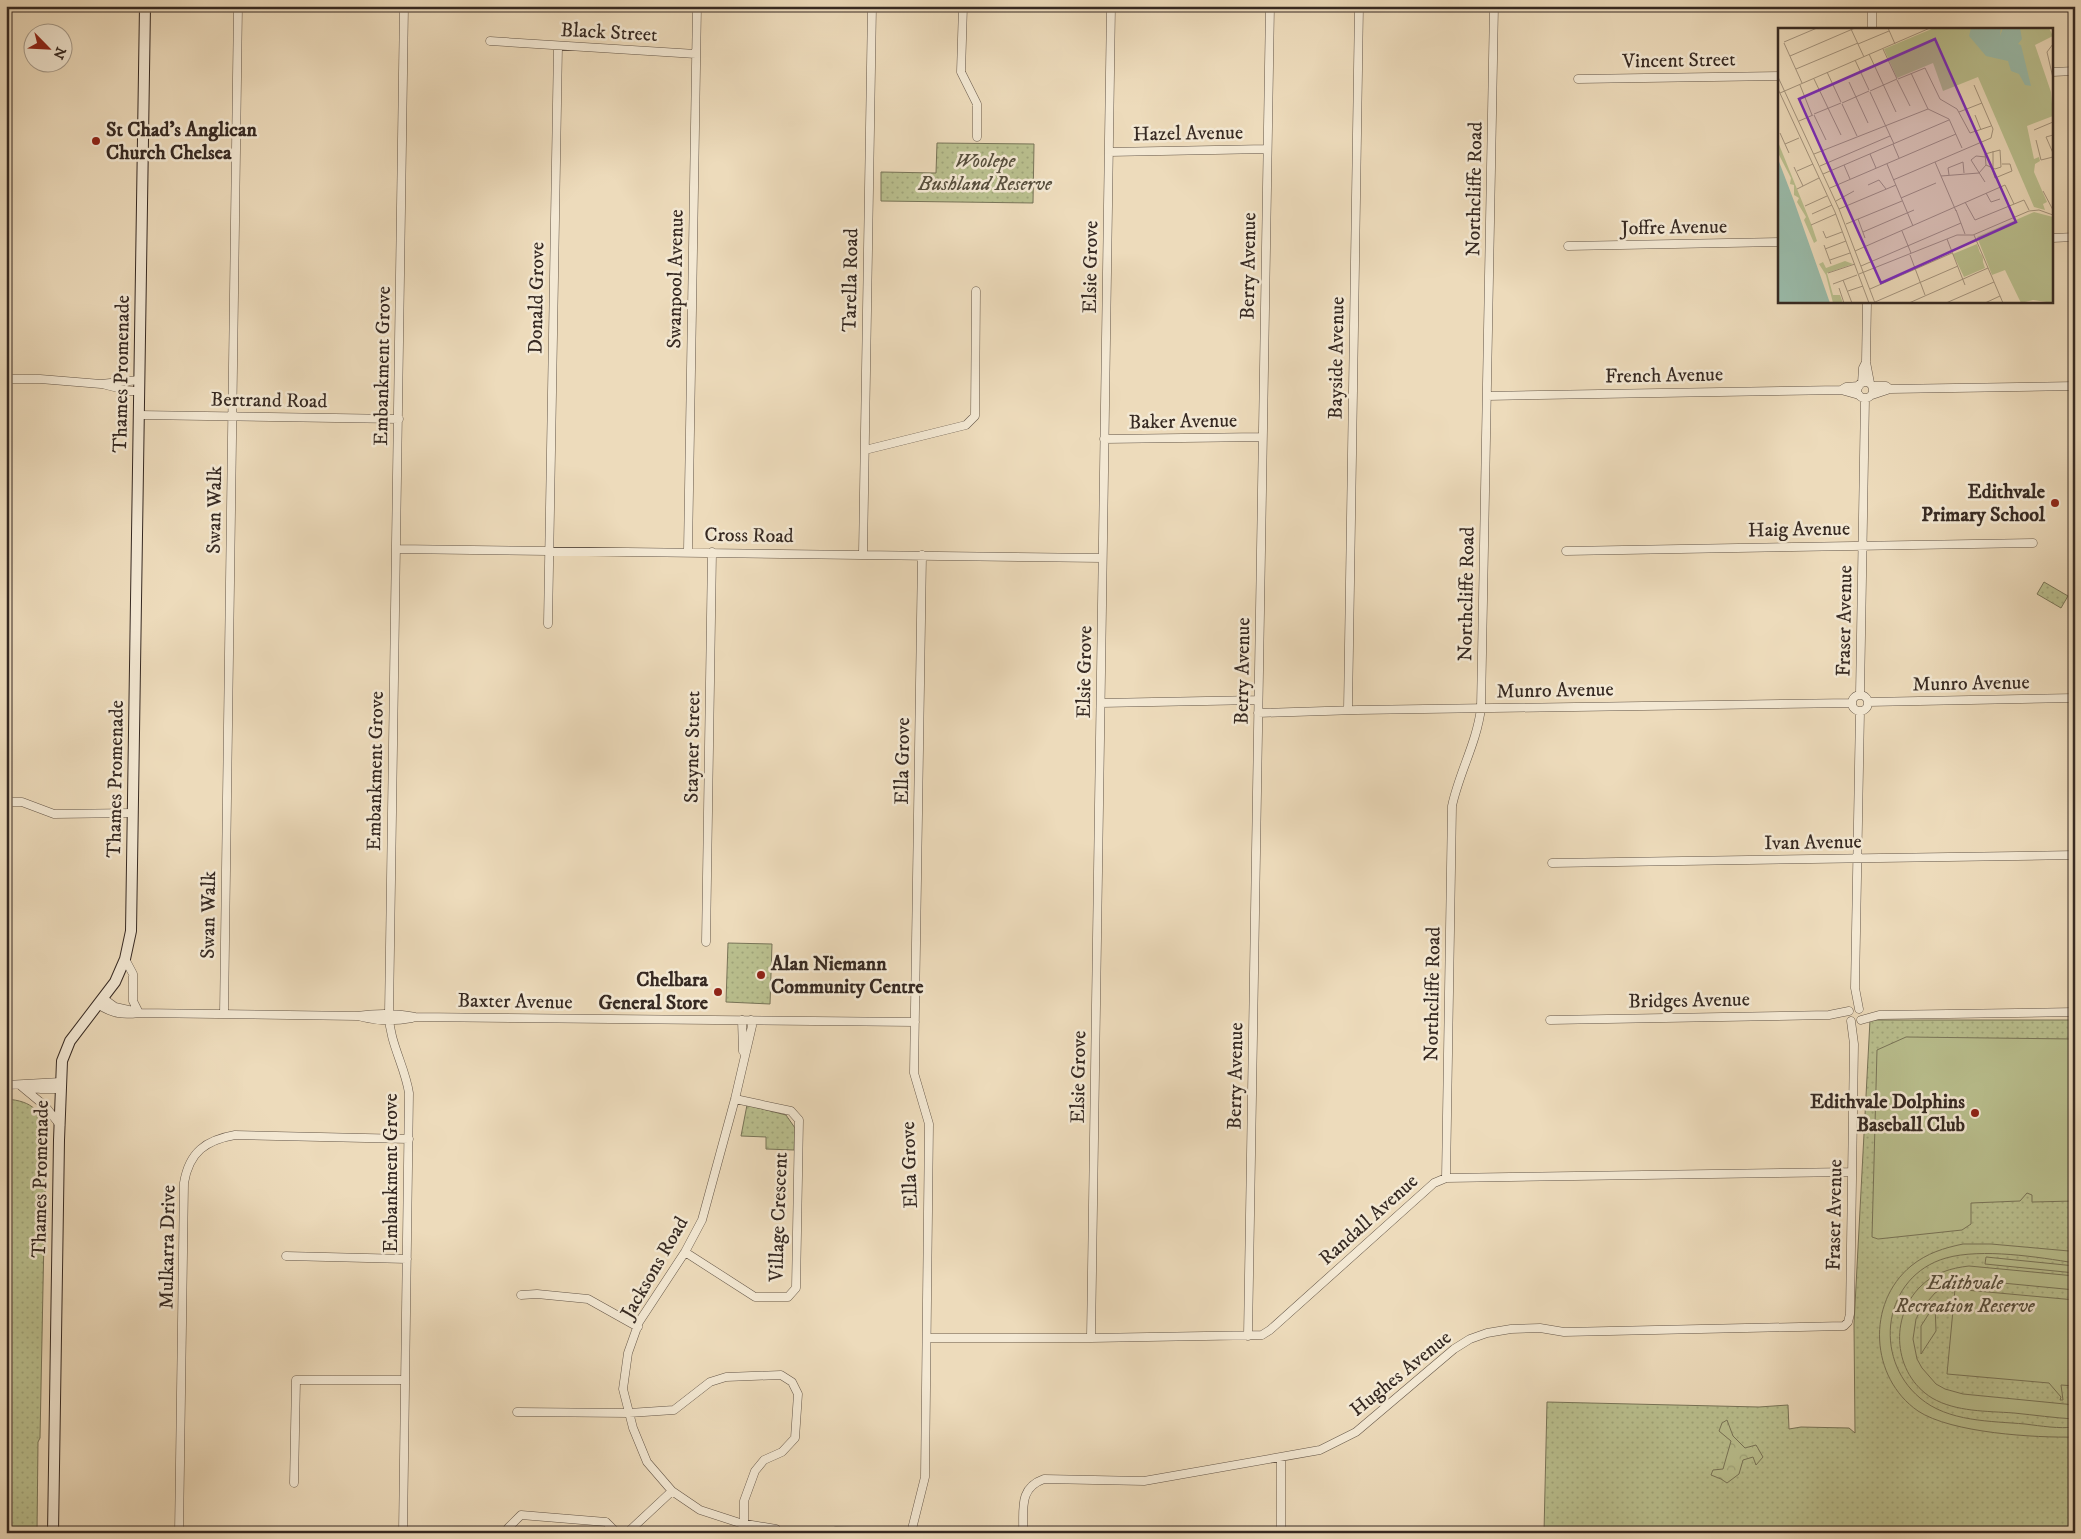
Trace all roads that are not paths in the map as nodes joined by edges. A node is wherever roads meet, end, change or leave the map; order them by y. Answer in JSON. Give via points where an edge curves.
{"nodes":[{"id":1,"x":145,"y":6,"type":"edge"},
{"id":2,"x":238,"y":6,"type":"edge"},
{"id":3,"x":404,"y":6,"type":"edge"},
{"id":4,"x":696,"y":6,"type":"edge"},
{"id":5,"x":872,"y":6,"type":"edge"},
{"id":6,"x":963,"y":6,"type":"edge"},
{"id":7,"x":1111,"y":6,"type":"edge"},
{"id":8,"x":1270,"y":6,"type":"edge"},
{"id":9,"x":1359,"y":6,"type":"edge"},
{"id":10,"x":1494,"y":6,"type":"edge"},
{"id":11,"x":1872,"y":6,"type":"edge"},
{"id":12,"x":1872,"y":28,"type":"edge"},
{"id":13,"x":490,"y":41,"type":"dead end"},
{"id":14,"x":558,"y":46,"type":"junction"},
{"id":15,"x":696,"y":54,"type":"junction"},
{"id":16,"x":2054,"y":72,"type":"edge"},
{"id":17,"x":2075,"y":72,"type":"edge"},
{"id":18,"x":1778,"y":76,"type":"edge"},
{"id":19,"x":1578,"y":79,"type":"dead end"},
{"id":20,"x":977,"y":136,"type":"dead end"},
{"id":21,"x":1268,"y":149,"type":"junction"},
{"id":22,"x":1109,"y":152,"type":"junction"},
{"id":23,"x":2075,"y":237,"type":"edge"},
{"id":24,"x":2054,"y":238,"type":"edge"},
{"id":25,"x":1778,"y":242,"type":"edge"},
{"id":26,"x":1568,"y":246,"type":"dead end"},
{"id":27,"x":976,"y":291,"type":"dead end"},
{"id":28,"x":1867,"y":302,"type":"edge"},
{"id":29,"x":6,"y":378,"type":"edge"},
{"id":30,"x":139,"y":380,"type":"junction"},
{"id":31,"x":101,"y":384,"type":"junction"},
{"id":32,"x":1866,"y":384,"type":"junction"},
{"id":33,"x":2075,"y":386,"type":"edge"},
{"id":34,"x":1890,"y":389,"type":"junction"},
{"id":35,"x":1841,"y":390,"type":"junction"},
{"id":36,"x":140,"y":391,"type":"junction"},
{"id":37,"x":1487,"y":396,"type":"junction"},
{"id":38,"x":1865,"y":396,"type":"junction"},
{"id":39,"x":139,"y":415,"type":"junction"},
{"id":40,"x":232,"y":416,"type":"junction"},
{"id":41,"x":398,"y":419,"type":"junction"},
{"id":42,"x":1262,"y":437,"type":"junction"},
{"id":43,"x":1104,"y":439,"type":"junction"},
{"id":44,"x":865,"y":450,"type":"junction"},
{"id":45,"x":2033,"y":543,"type":"dead end"},
{"id":46,"x":1863,"y":545,"type":"junction"},
{"id":47,"x":396,"y":549,"type":"junction"},
{"id":48,"x":550,"y":550,"type":"junction"},
{"id":49,"x":688,"y":551,"type":"junction"},
{"id":50,"x":1566,"y":551,"type":"dead end"},
{"id":51,"x":712,"y":552,"type":"junction"},
{"id":52,"x":863,"y":554,"type":"junction"},
{"id":53,"x":922,"y":555,"type":"junction"},
{"id":54,"x":1102,"y":558,"type":"junction"},
{"id":55,"x":548,"y":624,"type":"dead end"},
{"id":56,"x":1860,"y":695,"type":"junction"},
{"id":57,"x":2075,"y":698,"type":"edge"},
{"id":58,"x":1258,"y":700,"type":"junction"},
{"id":59,"x":1868,"y":702,"type":"junction"},
{"id":60,"x":1101,"y":703,"type":"junction"},
{"id":61,"x":1852,"y":703,"type":"junction"},
{"id":62,"x":1482,"y":708,"type":"junction"},
{"id":63,"x":1348,"y":710,"type":"junction"},
{"id":64,"x":1860,"y":710,"type":"junction"},
{"id":65,"x":1258,"y":713,"type":"junction"},
{"id":66,"x":6,"y":802,"type":"edge"},
{"id":67,"x":133,"y":813,"type":"junction"},
{"id":68,"x":2075,"y":855,"type":"edge"},
{"id":69,"x":1857,"y":858,"type":"junction"},
{"id":70,"x":1552,"y":863,"type":"dead end"},
{"id":71,"x":706,"y":942,"type":"dead end"},
{"id":72,"x":125,"y":959,"type":"junction"},
{"id":73,"x":1855,"y":988,"type":"junction"},
{"id":74,"x":101,"y":1002,"type":"junction"},
{"id":75,"x":1850,"y":1010,"type":"junction"},
{"id":76,"x":1860,"y":1010,"type":"junction"},
{"id":77,"x":2075,"y":1012,"type":"edge"},
{"id":78,"x":139,"y":1013,"type":"junction"},
{"id":79,"x":224,"y":1014,"type":"junction"},
{"id":80,"x":1829,"y":1015,"type":"junction"},
{"id":81,"x":1880,"y":1015,"type":"junction"},
{"id":82,"x":389,"y":1017,"type":"junction"},
{"id":83,"x":742,"y":1020,"type":"junction"},
{"id":84,"x":751,"y":1020,"type":"junction"},
{"id":85,"x":1550,"y":1020,"type":"dead end"},
{"id":86,"x":1855,"y":1020,"type":"junction"},
{"id":87,"x":915,"y":1022,"type":"junction"},
{"id":88,"x":743,"y":1060,"type":"junction"},
{"id":89,"x":6,"y":1086,"type":"edge"},
{"id":90,"x":21,"y":1086,"type":"junction"},
{"id":91,"x":60,"y":1086,"type":"junction"},
{"id":92,"x":735,"y":1098,"type":"junction"},
{"id":93,"x":60,"y":1125,"type":"junction"},
{"id":94,"x":409,"y":1139,"type":"junction"},
{"id":95,"x":1852,"y":1172,"type":"junction"},
{"id":96,"x":1446,"y":1178,"type":"junction"},
{"id":97,"x":685,"y":1252,"type":"junction"},
{"id":98,"x":286,"y":1256,"type":"dead end"},
{"id":99,"x":407,"y":1259,"type":"junction"},
{"id":100,"x":521,"y":1295,"type":"dead end"},
{"id":101,"x":1846,"y":1325,"type":"joint"},
{"id":102,"x":638,"y":1327,"type":"junction"},
{"id":103,"x":1248,"y":1336,"type":"junction"},
{"id":104,"x":926,"y":1338,"type":"junction"},
{"id":105,"x":1091,"y":1338,"type":"junction"},
{"id":106,"x":405,"y":1380,"type":"junction"},
{"id":107,"x":518,"y":1412,"type":"dead end"},
{"id":108,"x":629,"y":1413,"type":"junction"},
{"id":109,"x":1281,"y":1459,"type":"junction"},
{"id":110,"x":294,"y":1483,"type":"dead end"},
{"id":111,"x":672,"y":1491,"type":"junction"},
{"id":112,"x":744,"y":1524,"type":"junction"},
{"id":113,"x":776,"y":1531,"type":"edge"},
{"id":114,"x":836,"y":1531,"type":"dead end"},
{"id":115,"x":53,"y":1533,"type":"edge"},
{"id":116,"x":179,"y":1533,"type":"edge"},
{"id":117,"x":403,"y":1533,"type":"edge"},
{"id":118,"x":506,"y":1533,"type":"edge"},
{"id":119,"x":617,"y":1533,"type":"edge"},
{"id":120,"x":627,"y":1533,"type":"edge"},
{"id":121,"x":907,"y":1533,"type":"edge"},
{"id":122,"x":911,"y":1533,"type":"edge"},
{"id":123,"x":1023,"y":1533,"type":"edge"},
{"id":124,"x":1281,"y":1533,"type":"edge"}],
"edges":[{"from":1,"to":30,"type":"main road","name":"Thames Promenade"},
{"from":2,"to":40,"type":"street","name":"Swan Walk"},
{"from":3,"to":41,"type":"street","name":"Embankment Grove"},
{"from":4,"to":15,"type":"street","name":"Swanpool Avenue"},
{"from":5,"to":44,"type":"street","name":"Tarella Road"},
{"from":6,"to":20,"type":"street","via":[[961,72],[978,104]]},
{"from":7,"to":22,"type":"street","name":"Elsie Grove"},
{"from":8,"to":21,"type":"street","name":"Berry Avenue"},
{"from":9,"to":63,"type":"street","name":"Bayside Avenue"},
{"from":10,"to":37,"type":"street","name":"Northcliffe Road"},
{"from":11,"to":12,"type":"street"},
{"from":13,"to":14,"type":"street","name":"Black Street"},
{"from":14,"to":15,"type":"street","name":"Black Street"},
{"from":14,"to":48,"type":"street","name":"Donald Grove"},
{"from":15,"to":49,"type":"street","name":"Swanpool Avenue"},
{"from":16,"to":17,"type":"street"},
{"from":18,"to":19,"type":"street","name":"Vincent Street"},
{"from":21,"to":22,"type":"street","name":"Hazel Avenue"},
{"from":21,"to":42,"type":"street","name":"Berry Avenue"},
{"from":22,"to":43,"type":"street","name":"Elsie Grove"},
{"from":23,"to":24,"type":"street"},
{"from":25,"to":26,"type":"street","name":"Joffre Avenue"},
{"from":27,"to":44,"type":"street","via":[[975,416],[966,426]]},
{"from":28,"to":32,"type":"street"},
{"from":29,"to":31,"type":"street"},
{"from":30,"to":31,"type":"street"},
{"from":30,"to":36,"type":"main road","name":"Thames Promenade"},
{"from":31,"to":36,"type":"street"},
{"from":32,"to":34,"type":"street","name":"French Avenue"},
{"from":32,"to":35,"type":"street","name":"French Avenue"},
{"from":32,"to":38,"type":"street"},
{"from":32,"to":38,"type":"street"},
{"from":33,"to":34,"type":"street","name":"French Avenue"},
{"from":34,"to":38,"type":"street","name":"French Avenue"},
{"from":35,"to":37,"type":"street","name":"French Avenue"},
{"from":35,"to":38,"type":"street","name":"French Avenue"},
{"from":36,"to":39,"type":"main road","name":"Thames Promenade"},
{"from":37,"to":62,"type":"street","name":"Northcliffe Road"},
{"from":38,"to":46,"type":"street","name":"Fraser Avenue"},
{"from":39,"to":40,"type":"street","name":"Bertrand Road"},
{"from":39,"to":67,"type":"main road","name":"Thames Promenade"},
{"from":40,"to":41,"type":"street","name":"Bertrand Road"},
{"from":40,"to":79,"type":"street","name":"Swan Walk"},
{"from":41,"to":47,"type":"street","name":"Embankment Grove"},
{"from":42,"to":43,"type":"street","name":"Baker Avenue"},
{"from":42,"to":58,"type":"street","name":"Berry Avenue"},
{"from":43,"to":54,"type":"street","name":"Elsie Grove"},
{"from":44,"to":52,"type":"street","name":"Tarella Road"},
{"from":45,"to":46,"type":"street","name":"Haig Avenue"},
{"from":46,"to":50,"type":"street","name":"Haig Avenue"},
{"from":46,"to":56,"type":"street","name":"Fraser Avenue"},
{"from":47,"to":48,"type":"street","name":"Cross Road"},
{"from":47,"to":82,"type":"street","name":"Embankment Grove"},
{"from":48,"to":49,"type":"street","name":"Cross Road"},
{"from":48,"to":55,"type":"street","name":"Donald Grove"},
{"from":49,"to":51,"type":"street","name":"Cross Road"},
{"from":51,"to":52,"type":"street","name":"Cross Road"},
{"from":51,"to":71,"type":"street","name":"Stayner Street"},
{"from":52,"to":53,"type":"street","name":"Cross Road"},
{"from":53,"to":54,"type":"street","name":"Cross Road"},
{"from":53,"to":87,"type":"street","name":"Ella Grove"},
{"from":54,"to":60,"type":"street","name":"Elsie Grove"},
{"from":56,"to":59,"type":"street"},
{"from":56,"to":61,"type":"street","via":[[1855,696]]},
{"from":57,"to":59,"type":"street","name":"Munro Avenue"},
{"from":58,"to":60,"type":"street"},
{"from":58,"to":65,"type":"street","name":"Berry Avenue"},
{"from":59,"to":64,"type":"street","via":[[1866,708]]},
{"from":60,"to":105,"type":"street","name":"Elsie Grove"},
{"from":61,"to":62,"type":"street","name":"Munro Avenue"},
{"from":61,"to":64,"type":"street"},
{"from":62,"to":63,"type":"street","name":"Munro Avenue"},
{"from":62,"to":96,"type":"street","name":"Northcliffe Road","via":[[1452,806]]},
{"from":63,"to":65,"type":"street","name":"Munro Avenue"},
{"from":64,"to":69,"type":"street"},
{"from":65,"to":103,"type":"street","name":"Berry Avenue"},
{"from":66,"to":67,"type":"street","via":[[22,802],[54,814]]},
{"from":67,"to":72,"type":"main road","name":"Thames Promenade","via":[[131,930]]},
{"from":68,"to":69,"type":"street","name":"Ivan Avenue"},
{"from":69,"to":70,"type":"street","name":"Ivan Avenue"},
{"from":69,"to":73,"type":"street"},
{"from":72,"to":74,"type":"main road","name":"Thames Promenade"},
{"from":72,"to":78,"type":"street","via":[[133,974],[133,1001]]},
{"from":73,"to":75,"type":"street"},
{"from":73,"to":76,"type":"street"},
{"from":74,"to":78,"type":"street","name":"Baxter Avenue","via":[[119,1014]]},
{"from":74,"to":91,"type":"main road","name":"Thames Promenade","via":[[68,1045],[62,1061]]},
{"from":75,"to":76,"type":"street","name":"Bridges Avenue"},
{"from":75,"to":80,"type":"street","name":"Bridges Avenue"},
{"from":75,"to":86,"type":"street"},
{"from":76,"to":81,"type":"street","name":"Bridges Avenue"},
{"from":76,"to":86,"type":"street","via":[[1862,1015]]},
{"from":77,"to":81,"type":"street","name":"Bridges Avenue"},
{"from":78,"to":79,"type":"street","name":"Baxter Avenue"},
{"from":79,"to":82,"type":"street","name":"Baxter Avenue"},
{"from":80,"to":85,"type":"street","name":"Bridges Avenue"},
{"from":80,"to":86,"type":"street","name":"Bridges Avenue"},
{"from":81,"to":86,"type":"street","name":"Bridges Avenue"},
{"from":82,"to":83,"type":"street","name":"Baxter Avenue"},
{"from":82,"to":94,"type":"street","name":"Embankment Grove","via":[[390,1033],[410,1093]]},
{"from":83,"to":84,"type":"street","name":"Baxter Avenue"},
{"from":83,"to":88,"type":"street","name":"Jacksons Road"},
{"from":84,"to":87,"type":"street","name":"Baxter Avenue"},
{"from":84,"to":88,"type":"street","name":"Jacksons Road"},
{"from":86,"to":95,"type":"street","name":"Fraser Avenue"},
{"from":87,"to":104,"type":"street","name":"Ella Grove","via":[[914,1073],[929,1124]]},
{"from":88,"to":92,"type":"street","name":"Jacksons Road"},
{"from":89,"to":90,"type":"street"},
{"from":90,"to":91,"type":"street","via":[[41,1089]]},
{"from":90,"to":93,"type":"street","via":[[45,1106]]},
{"from":91,"to":93,"type":"main road","name":"Thames Promenade"},
{"from":92,"to":97,"type":"street","name":"Jacksons Road","via":[[702,1220]]},
{"from":92,"to":97,"type":"street","name":"Village Crescent","via":[[791,1111],[799,1120],[796,1288],[788,1297],[756,1297]]},
{"from":93,"to":115,"type":"main road","name":"Thames Promenade"},
{"from":94,"to":99,"type":"street","name":"Embankment Grove"},
{"from":94,"to":116,"type":"street","name":"Mulkarra Drive","via":[[235,1135],[217,1138],[192,1158],[184,1183]]},
{"from":95,"to":96,"type":"street","name":"Randall Avenue"},
{"from":95,"to":101,"type":"street","name":"Fraser Avenue","via":[[1850,1314]]},
{"from":96,"to":103,"type":"street","name":"Randall Avenue","via":[[1434,1183],[1270,1330],[1262,1335]]},
{"from":97,"to":102,"type":"street","name":"Jacksons Road"},
{"from":98,"to":99,"type":"street"},
{"from":99,"to":106,"type":"street","name":"Embankment Grove"},
{"from":100,"to":102,"type":"street","via":[[588,1299]]},
{"from":101,"to":109,"type":"street","name":"Hughes Avenue","via":[[1841,1328],[1569,1332],[1529,1328],[1487,1333],[1454,1349],[1356,1432],[1320,1450]]},
{"from":102,"to":108,"type":"street","name":"Jacksons Road","via":[[628,1353],[623,1389]]},
{"from":103,"to":105,"type":"street","name":"Randall Avenue"},
{"from":104,"to":105,"type":"street","name":"Randall Avenue"},
{"from":104,"to":122,"type":"street","name":"Ella Grove","via":[[925,1477]]},
{"from":106,"to":110,"type":"street","via":[[296,1380]]},
{"from":106,"to":117,"type":"street","name":"Embankment Grove"},
{"from":107,"to":108,"type":"street"},
{"from":108,"to":111,"type":"street","name":"Jacksons Road","via":[[648,1462]]},
{"from":108,"to":112,"type":"street","via":[[674,1410],[710,1382],[726,1377],[781,1375],[792,1382],[798,1394],[795,1438],[782,1452],[764,1460],[754,1471],[744,1501]]},
{"from":109,"to":123,"type":"street","name":"Hughes Avenue","via":[[1144,1482],[1044,1479],[1026,1492]]},
{"from":109,"to":124,"type":"street"},
{"from":111,"to":112,"type":"street","name":"Jacksons Road","via":[[700,1510]]},
{"from":111,"to":120,"type":"street"},
{"from":112,"to":113,"type":"street","name":"Jacksons Road"},
{"from":114,"to":121,"type":"street"},
{"from":118,"to":119,"type":"street","via":[[521,1515],[606,1522]]}]}
